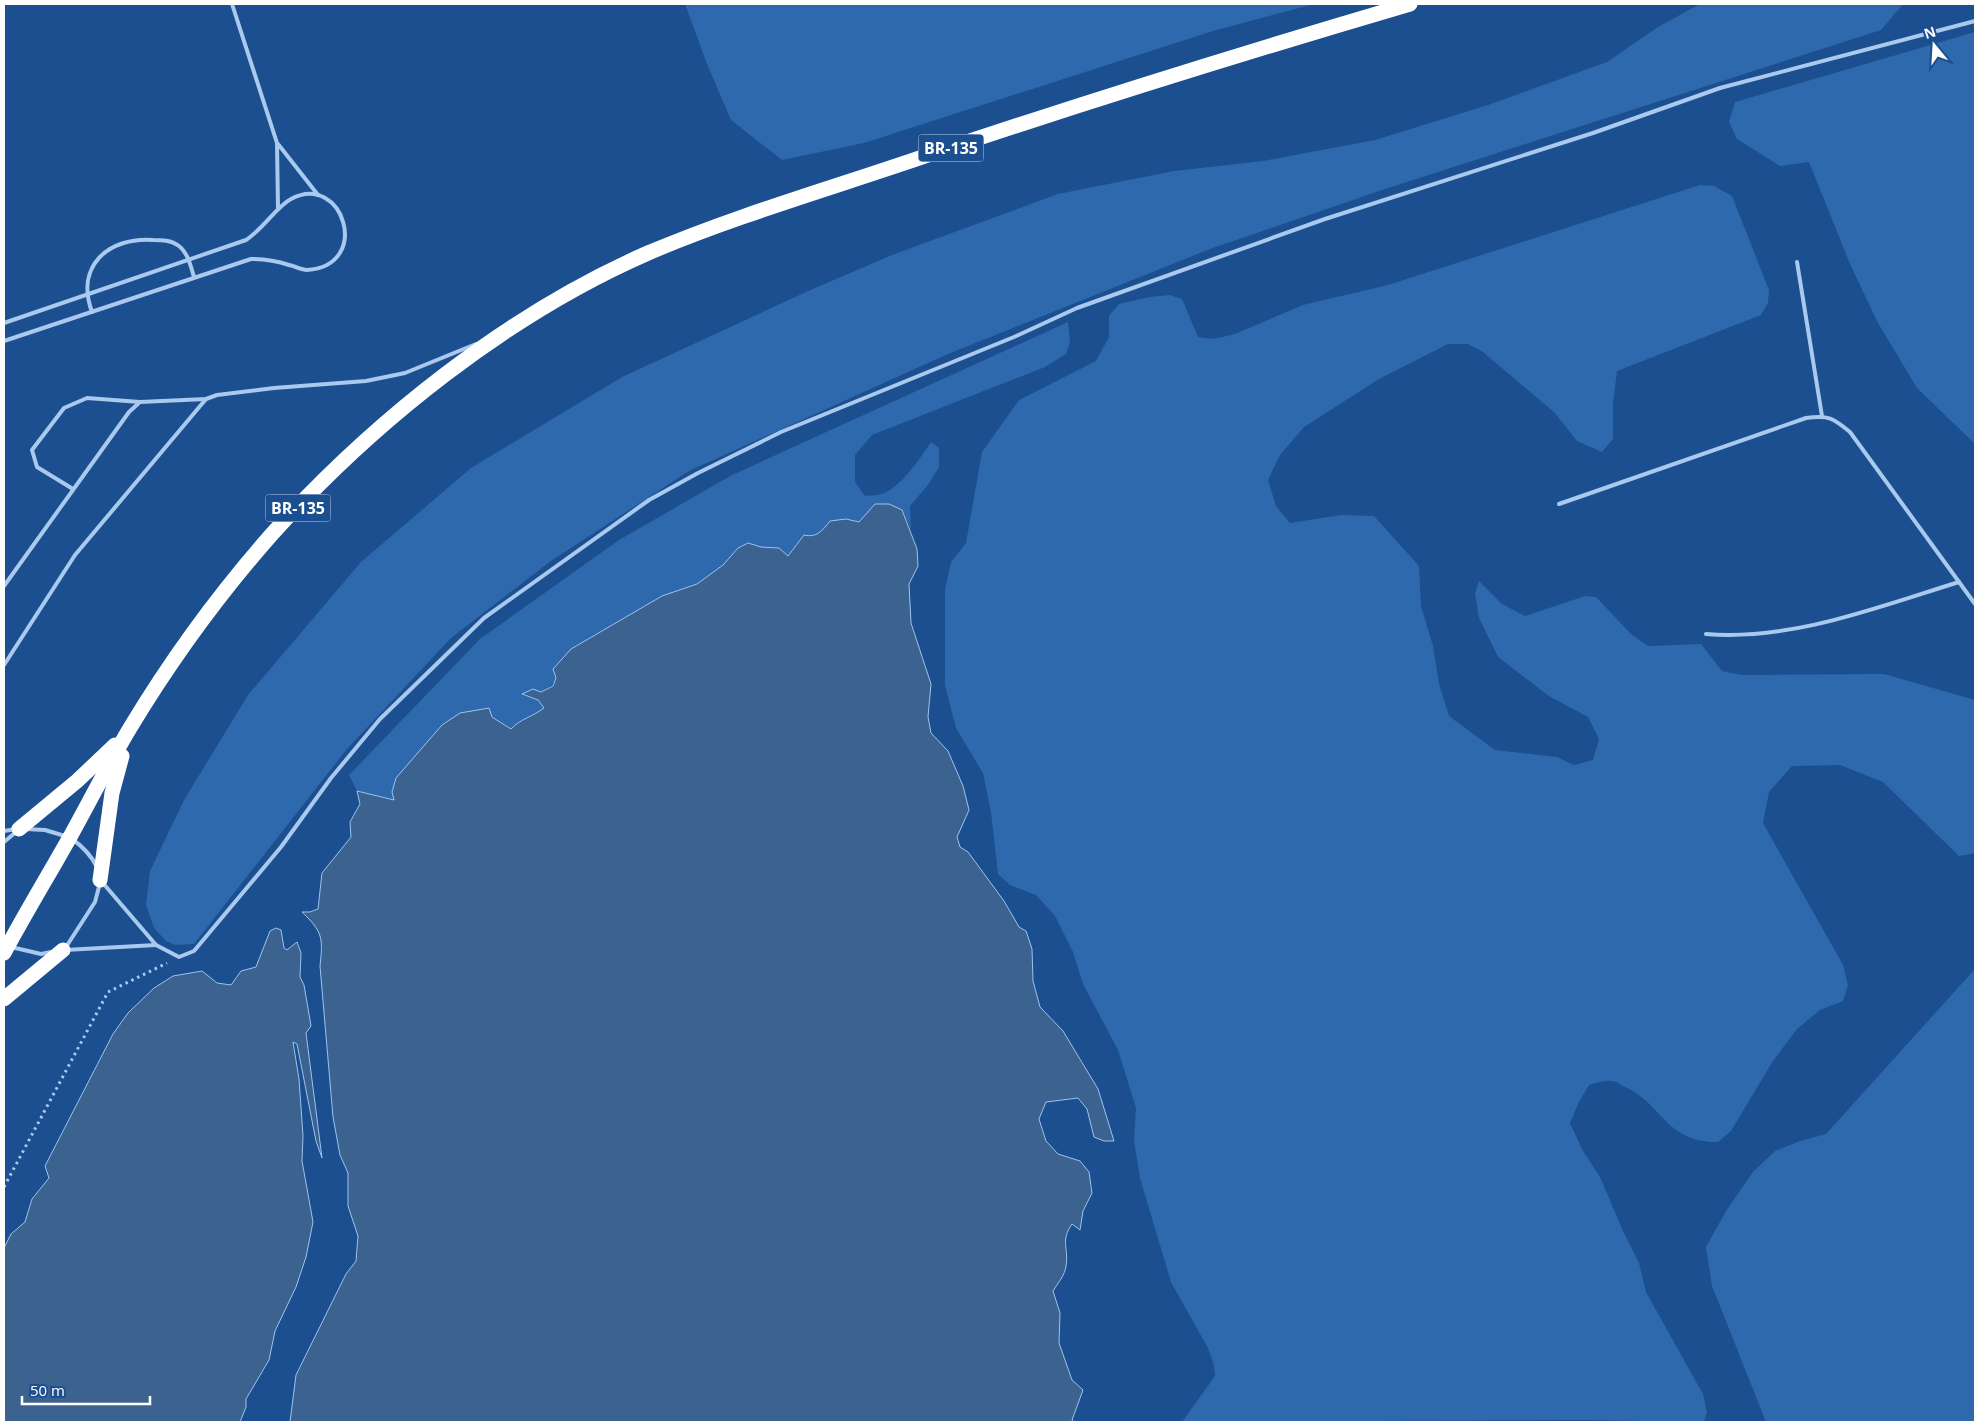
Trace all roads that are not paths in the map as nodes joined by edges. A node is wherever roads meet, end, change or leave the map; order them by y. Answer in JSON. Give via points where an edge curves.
{"nodes":[{"id":1,"x":232,"y":4,"type":"edge"},
{"id":2,"x":1410,"y":4,"type":"edge"},
{"id":3,"x":1975,"y":21,"type":"edge"},
{"id":4,"x":277,"y":143,"type":"junction"},
{"id":5,"x":318,"y":195,"type":"junction"},
{"id":6,"x":278,"y":210,"type":"junction"},
{"id":7,"x":188,"y":259,"type":"junction"},
{"id":8,"x":1797,"y":262,"type":"dead end"},
{"id":9,"x":194,"y":277,"type":"junction"},
{"id":10,"x":86,"y":295,"type":"junction"},
{"id":11,"x":92,"y":312,"type":"junction"},
{"id":12,"x":4,"y":322,"type":"edge"},
{"id":13,"x":508,"y":330,"type":"junction"},
{"id":14,"x":4,"y":342,"type":"edge"},
{"id":15,"x":206,"y":399,"type":"junction"},
{"id":16,"x":140,"y":402,"type":"junction"},
{"id":17,"x":1822,"y":416,"type":"junction"},
{"id":18,"x":73,"y":489,"type":"junction"},
{"id":19,"x":1559,"y":504,"type":"dead end"},
{"id":20,"x":1960,"y":582,"type":"junction"},
{"id":21,"x":4,"y":586,"type":"edge"},
{"id":22,"x":1975,"y":604,"type":"edge"},
{"id":23,"x":1706,"y":634,"type":"dead end"},
{"id":24,"x":4,"y":665,"type":"edge"},
{"id":25,"x":131,"y":727,"type":"junction"},
{"id":26,"x":19,"y":829,"type":"junction"},
{"id":27,"x":4,"y":831,"type":"edge"},
{"id":28,"x":69,"y":838,"type":"junction"},
{"id":29,"x":4,"y":842,"type":"edge"},
{"id":30,"x":100,"y":880,"type":"junction"},
{"id":31,"x":156,"y":946,"type":"junction"},
{"id":32,"x":5,"y":947,"type":"edge"},
{"id":33,"x":63,"y":950,"type":"junction"},
{"id":34,"x":4,"y":999,"type":"edge"}],
"edges":[{"from":1,"to":4,"type":"lane"},
{"from":2,"to":13,"type":"highway","number":"BR-135","via":[[1053,113],[709,230],[629,263],[546,306]]},
{"from":3,"to":31,"type":"lane","via":[[1720,88],[1593,134],[1325,219],[1077,308],[781,432],[698,473],[649,500],[484,618],[380,719],[331,778],[281,847],[194,951],[179,957]]},
{"from":4,"to":5,"type":"lane"},
{"from":4,"to":6,"type":"lane"},
{"from":5,"to":6,"type":"lane","via":[[291,198]]},
{"from":5,"to":9,"type":"lane","via":[[339,209],[346,225],[345,242],[336,257],[322,267],[305,270],[267,259],[252,259]]},
{"from":6,"to":7,"type":"lane","via":[[264,227],[246,240]]},
{"from":7,"to":9,"type":"lane"},
{"from":7,"to":10,"type":"lane"},
{"from":7,"to":10,"type":"lane","via":[[180,247],[168,241],[134,239],[122,242],[106,251],[94,264],[86,281]]},
{"from":8,"to":17,"type":"lane"},
{"from":9,"to":11,"type":"lane"},
{"from":10,"to":11,"type":"lane"},
{"from":10,"to":12,"type":"lane"},
{"from":11,"to":14,"type":"lane"},
{"from":13,"to":15,"type":"lane","via":[[405,373],[366,381],[265,389]]},
{"from":13,"to":25,"type":"highway","number":"BR-135","via":[[384,425],[333,471],[274,532],[195,630]]},
{"from":15,"to":16,"type":"lane"},
{"from":15,"to":24,"type":"lane","via":[[75,555]]},
{"from":16,"to":18,"type":"lane","via":[[129,412]]},
{"from":16,"to":18,"type":"lane","via":[[87,398],[64,408],[32,450],[37,467]]},
{"from":17,"to":19,"type":"lane","via":[[1806,418]]},
{"from":17,"to":20,"type":"lane","via":[[1834,419],[1850,432]]},
{"from":18,"to":21,"type":"lane"},
{"from":20,"to":22,"type":"lane"},
{"from":20,"to":23,"type":"lane","via":[[1835,620],[1756,635]]},
{"from":25,"to":26,"type":"highway","via":[[99,761]]},
{"from":25,"to":28,"type":"highway","number":"BR-135"},
{"from":25,"to":30,"type":"highway","via":[[112,793]]},
{"from":26,"to":27,"type":"lane"},
{"from":26,"to":28,"type":"lane","via":[[45,830]]},
{"from":26,"to":29,"type":"lane"},
{"from":28,"to":30,"type":"lane","via":[[93,859]]},
{"from":28,"to":32,"type":"highway","number":"BR-135"},
{"from":30,"to":31,"type":"lane"},
{"from":30,"to":33,"type":"lane","via":[[96,902]]},
{"from":31,"to":33,"type":"lane"},
{"from":32,"to":33,"type":"lane","via":[[41,954]]},
{"from":33,"to":34,"type":"highway"}]}
